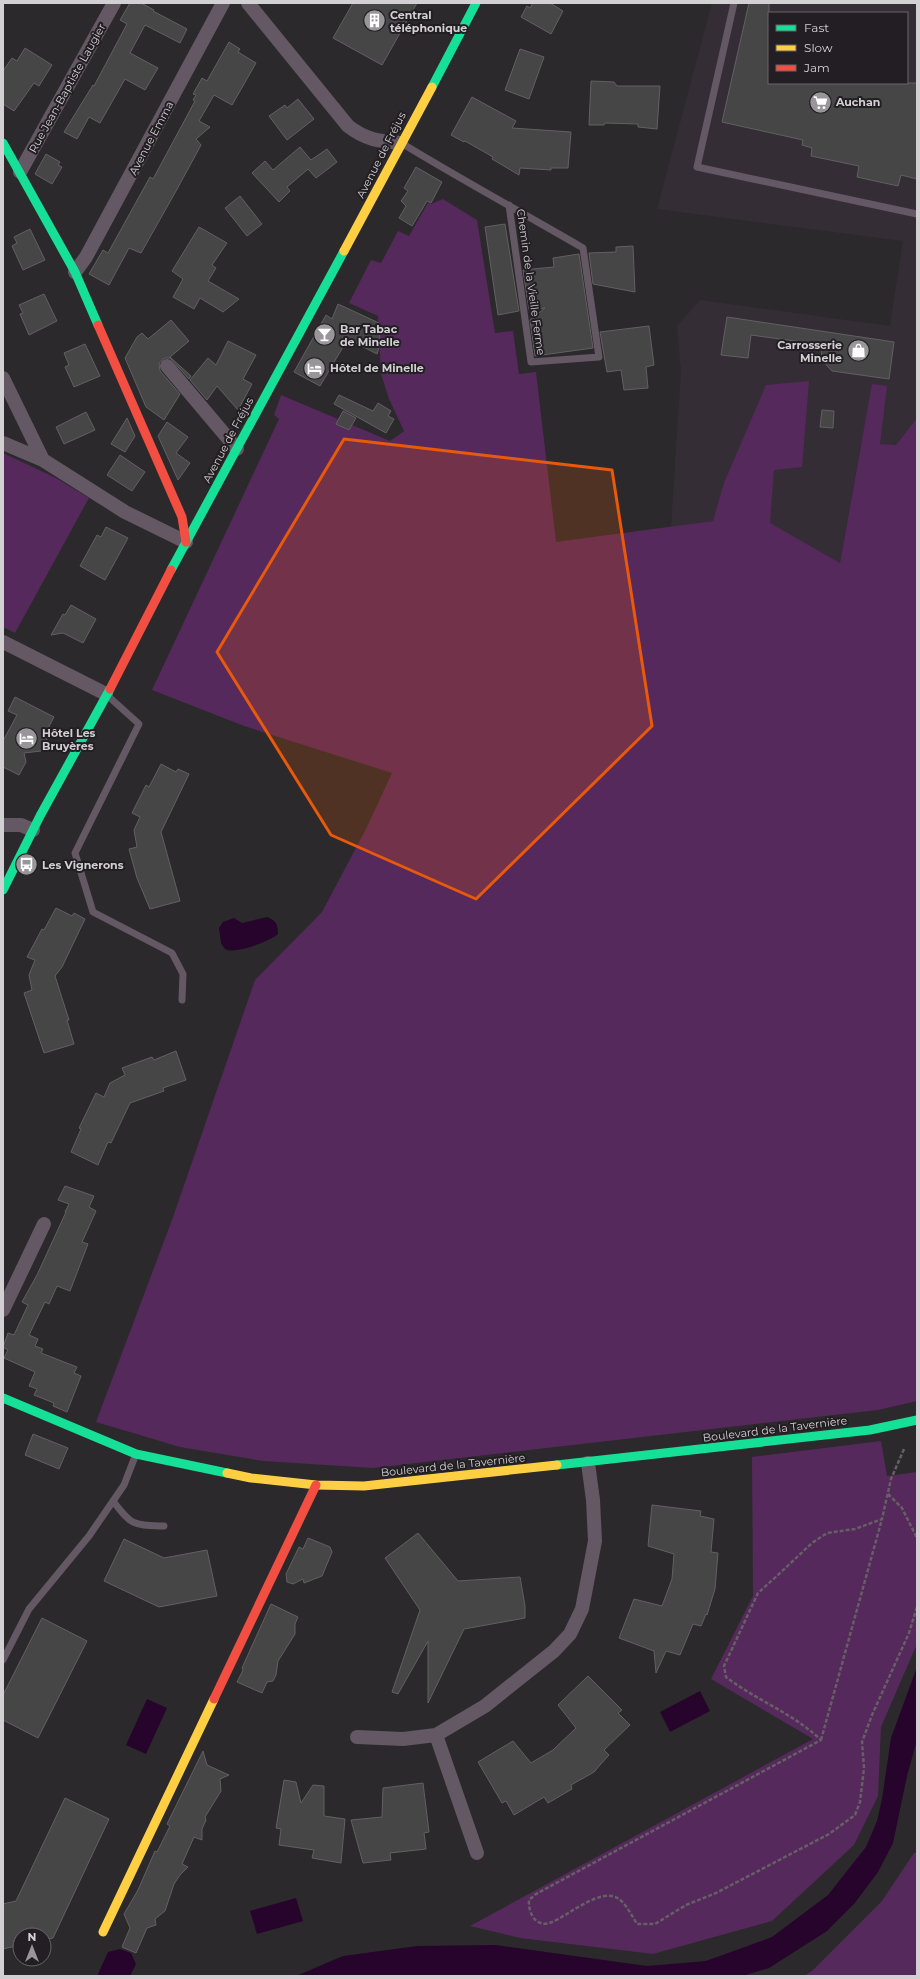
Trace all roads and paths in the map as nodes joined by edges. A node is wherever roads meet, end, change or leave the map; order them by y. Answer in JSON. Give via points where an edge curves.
{"nodes":[{"id":1,"x":114,"y":3,"type":"edge"},
{"id":2,"x":224,"y":3,"type":"edge"},
{"id":3,"x":248,"y":3,"type":"edge"},
{"id":4,"x":476,"y":3,"type":"edge"},
{"id":5,"x":734,"y":3,"type":"edge"},
{"id":6,"x":3,"y":143,"type":"edge"},
{"id":7,"x":401,"y":143,"type":"junction"},
{"id":8,"x":20,"y":172,"type":"junction"},
{"id":9,"x":509,"y":205,"type":"junction"},
{"id":10,"x":917,"y":214,"type":"edge"},
{"id":11,"x":75,"y":272,"type":"junction"},
{"id":12,"x":167,"y":366,"type":"dead end"},
{"id":13,"x":3,"y":378,"type":"edge"},
{"id":14,"x":3,"y":443,"type":"edge"},
{"id":15,"x":237,"y":449,"type":"junction"},
{"id":16,"x":43,"y":460,"type":"junction"},
{"id":17,"x":186,"y":542,"type":"junction"},
{"id":18,"x":3,"y":642,"type":"edge"},
{"id":19,"x":106,"y":694,"type":"junction"},
{"id":20,"x":3,"y":826,"type":"edge"},
{"id":21,"x":33,"y":830,"type":"junction"},
{"id":22,"x":3,"y":889,"type":"edge"},
{"id":23,"x":182,"y":1000,"type":"dead end"},
{"id":24,"x":44,"y":1224,"type":"dead end"},
{"id":25,"x":3,"y":1310,"type":"edge"},
{"id":26,"x":3,"y":1398,"type":"edge"},
{"id":27,"x":917,"y":1420,"type":"edge"},
{"id":28,"x":904,"y":1448,"type":"dead end"},
{"id":29,"x":136,"y":1454,"type":"junction"},
{"id":30,"x":588,"y":1463,"type":"junction"},
{"id":31,"x":316,"y":1485,"type":"junction"},
{"id":32,"x":888,"y":1494,"type":"junction"},
{"id":33,"x":113,"y":1501,"type":"junction"},
{"id":34,"x":882,"y":1519,"type":"junction"},
{"id":35,"x":164,"y":1526,"type":"dead end"},
{"id":36,"x":917,"y":1538,"type":"edge"},
{"id":37,"x":917,"y":1607,"type":"edge"},
{"id":38,"x":3,"y":1660,"type":"edge"},
{"id":39,"x":436,"y":1734,"type":"junction"},
{"id":40,"x":356,"y":1737,"type":"dead end"},
{"id":41,"x":821,"y":1740,"type":"junction"},
{"id":42,"x":477,"y":1852,"type":"dead end"},
{"id":43,"x":103,"y":1932,"type":"dead end"}],
"edges":[{"from":1,"to":8,"type":"street","name":"Rue Jean-Baptiste Laugier"},
{"from":2,"to":11,"type":"street","name":"Avenue Emma","via":[[86,257]]},
{"from":3,"to":7,"type":"street","via":[[348,126],[360,135]]},
{"from":4,"to":7,"type":"street","name":"Avenue de Fréjus"},
{"from":5,"to":10,"type":"lane","via":[[697,167]]},
{"from":6,"to":8,"type":"street"},
{"from":7,"to":9,"type":"lane","name":"Chemin de la Vieille Ferme"},
{"from":7,"to":15,"type":"street","name":"Avenue de Fréjus"},
{"from":8,"to":11,"type":"street"},
{"from":9,"to":9,"type":"lane","name":"Chemin de la Vieille Ferme","via":[[583,248],[599,357],[532,362]]},
{"from":11,"to":17,"type":"street","via":[[182,517]]},
{"from":12,"to":15,"type":"street"},
{"from":13,"to":16,"type":"street"},
{"from":14,"to":16,"type":"street"},
{"from":15,"to":17,"type":"street","name":"Avenue de Fréjus"},
{"from":16,"to":17,"type":"street","via":[[125,512]]},
{"from":17,"to":19,"type":"street","name":"Avenue de Fréjus"},
{"from":18,"to":19,"type":"street"},
{"from":19,"to":21,"type":"street","name":"Avenue de Fréjus"},
{"from":19,"to":23,"type":"lane","via":[[139,724],[75,853],[93,912],[172,953],[183,974]]},
{"from":20,"to":21,"type":"street","via":[[21,824]]},
{"from":21,"to":22,"type":"street","name":"Avenue de Fréjus"},
{"from":24,"to":25,"type":"street"},
{"from":26,"to":29,"type":"street","name":"Boulevard de la Tavernière"},
{"from":27,"to":30,"type":"street","name":"Boulevard de la Tavernière","via":[[870,1430]]},
{"from":28,"to":32,"type":"path","via":[[891,1479]]},
{"from":29,"to":31,"type":"street","name":"Boulevard de la Tavernière","via":[[251,1478]]},
{"from":29,"to":33,"type":"lane","via":[[124,1485]]},
{"from":30,"to":31,"type":"street","name":"Boulevard de la Tavernière","via":[[364,1486]]},
{"from":30,"to":39,"type":"street","via":[[595,1542],[582,1609],[570,1634],[554,1651],[485,1706]]},
{"from":31,"to":43,"type":"street"},
{"from":32,"to":34,"type":"path"},
{"from":32,"to":36,"type":"path","via":[[902,1508]]},
{"from":33,"to":35,"type":"lane","via":[[131,1522]]},
{"from":33,"to":38,"type":"lane","via":[[89,1536],[29,1609]]},
{"from":34,"to":41,"type":"path"},
{"from":34,"to":41,"type":"path","via":[[855,1529],[827,1532],[779,1574],[758,1594],[724,1666],[726,1677],[808,1728]]},
{"from":37,"to":41,"type":"path","via":[[909,1632],[862,1742],[864,1768],[860,1802],[855,1815],[829,1834],[716,1893],[686,1905],[655,1924],[637,1924],[618,1899],[608,1896],[581,1904],[551,1923],[540,1923],[533,1918],[529,1900],[536,1894]]},
{"from":39,"to":40,"type":"street","via":[[403,1739]]},
{"from":39,"to":42,"type":"street"}]}
